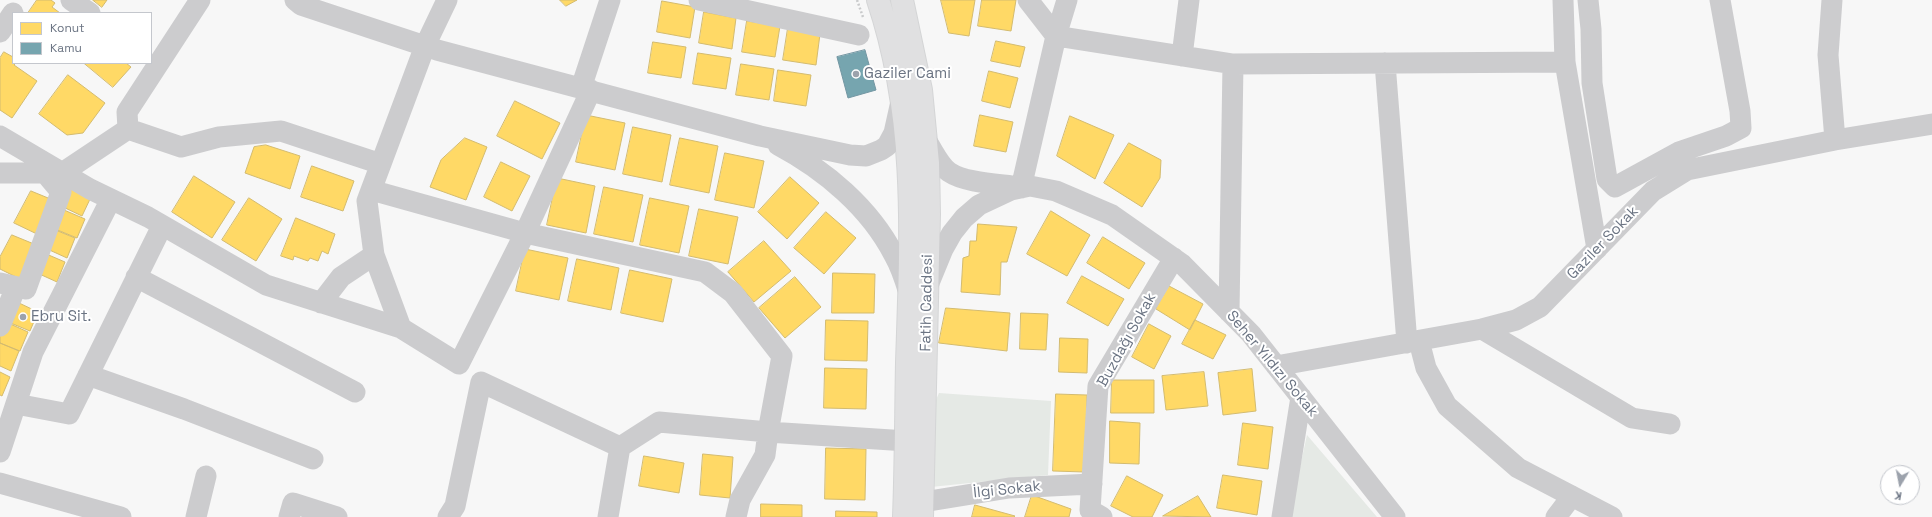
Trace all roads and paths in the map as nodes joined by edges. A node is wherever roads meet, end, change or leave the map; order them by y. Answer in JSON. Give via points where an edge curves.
{"nodes":[{"id":1,"x":22,"y":0,"type":"edge"},
{"id":2,"x":71,"y":0,"type":"edge"},
{"id":3,"x":200,"y":0,"type":"edge"},
{"id":4,"x":295,"y":0,"type":"edge"},
{"id":5,"x":447,"y":0,"type":"edge"},
{"id":6,"x":610,"y":0,"type":"edge"},
{"id":7,"x":699,"y":0,"type":"edge"},
{"id":8,"x":878,"y":0,"type":"edge"},
{"id":9,"x":902,"y":0,"type":"edge"},
{"id":10,"x":1028,"y":0,"type":"edge"},
{"id":11,"x":1067,"y":0,"type":"edge"},
{"id":12,"x":1189,"y":0,"type":"edge"},
{"id":13,"x":1564,"y":0,"type":"edge"},
{"id":14,"x":1588,"y":0,"type":"edge"},
{"id":15,"x":1720,"y":0,"type":"edge"},
{"id":16,"x":1832,"y":0,"type":"edge"},
{"id":17,"x":14,"y":12,"type":"edge"},
{"id":18,"x":89,"y":12,"type":"edge"},
{"id":19,"x":12,"y":14,"type":"edge"},
{"id":20,"x":0,"y":32,"type":"edge"},
{"id":21,"x":859,"y":34,"type":"dead end"},
{"id":22,"x":1056,"y":36,"type":"junction"},
{"id":23,"x":425,"y":46,"type":"junction"},
{"id":24,"x":1182,"y":56,"type":"junction"},
{"id":25,"x":155,"y":60,"type":"edge"},
{"id":26,"x":1565,"y":62,"type":"junction"},
{"id":27,"x":1385,"y":63,"type":"junction"},
{"id":28,"x":1233,"y":64,"type":"junction"},
{"id":29,"x":586,"y":89,"type":"junction"},
{"id":30,"x":911,"y":91,"type":"junction"},
{"id":31,"x":1932,"y":124,"type":"edge"},
{"id":32,"x":128,"y":129,"type":"junction"},
{"id":33,"x":0,"y":136,"type":"edge"},
{"id":34,"x":760,"y":136,"type":"junction"},
{"id":35,"x":926,"y":140,"type":"junction"},
{"id":36,"x":1835,"y":140,"type":"junction"},
{"id":37,"x":381,"y":164,"type":"junction"},
{"id":38,"x":0,"y":173,"type":"edge"},
{"id":39,"x":53,"y":173,"type":"junction"},
{"id":40,"x":1021,"y":188,"type":"junction"},
{"id":41,"x":371,"y":190,"type":"junction"},
{"id":42,"x":111,"y":199,"type":"junction"},
{"id":43,"x":162,"y":226,"type":"junction"},
{"id":44,"x":525,"y":233,"type":"junction"},
{"id":45,"x":1597,"y":249,"type":"junction"},
{"id":46,"x":374,"y":255,"type":"junction"},
{"id":47,"x":1174,"y":258,"type":"junction"},
{"id":48,"x":136,"y":277,"type":"junction"},
{"id":49,"x":8,"y":285,"type":"edge"},
{"id":50,"x":918,"y":290,"type":"junction"},
{"id":51,"x":321,"y":303,"type":"junction"},
{"id":52,"x":1229,"y":312,"type":"junction"},
{"id":53,"x":0,"y":326,"type":"edge"},
{"id":54,"x":401,"y":328,"type":"junction"},
{"id":55,"x":1482,"y":328,"type":"junction"},
{"id":56,"x":1413,"y":342,"type":"junction"},
{"id":57,"x":459,"y":364,"type":"junction"},
{"id":58,"x":1276,"y":366,"type":"junction"},
{"id":59,"x":88,"y":375,"type":"junction"},
{"id":60,"x":481,"y":382,"type":"junction"},
{"id":61,"x":355,"y":392,"type":"dead end"},
{"id":62,"x":1301,"y":397,"type":"junction"},
{"id":63,"x":10,"y":407,"type":"edge"},
{"id":64,"x":1670,"y":424,"type":"dead end"},
{"id":65,"x":768,"y":432,"type":"junction"},
{"id":66,"x":907,"y":441,"type":"junction"},
{"id":67,"x":620,"y":447,"type":"junction"},
{"id":68,"x":0,"y":452,"type":"edge"},
{"id":69,"x":313,"y":459,"type":"dead end"},
{"id":70,"x":206,"y":476,"type":"dead end"},
{"id":71,"x":0,"y":483,"type":"edge"},
{"id":72,"x":1092,"y":484,"type":"junction"},
{"id":73,"x":1572,"y":496,"type":"junction"},
{"id":74,"x":922,"y":510,"type":"edge"},
{"id":75,"x":121,"y":517,"type":"edge"},
{"id":76,"x":196,"y":517,"type":"edge"},
{"id":77,"x":289,"y":517,"type":"edge"},
{"id":78,"x":337,"y":517,"type":"edge"},
{"id":79,"x":448,"y":517,"type":"edge"},
{"id":80,"x":608,"y":517,"type":"edge"},
{"id":81,"x":736,"y":517,"type":"edge"},
{"id":82,"x":904,"y":517,"type":"edge"},
{"id":83,"x":1102,"y":517,"type":"edge"},
{"id":84,"x":1282,"y":517,"type":"edge"},
{"id":85,"x":1395,"y":517,"type":"edge"},
{"id":86,"x":1556,"y":517,"type":"edge"},
{"id":87,"x":1612,"y":517,"type":"edge"}],
"edges":[{"from":1,"to":17,"type":"street"},
{"from":2,"to":18,"type":"street"},
{"from":3,"to":25,"type":"street"},
{"from":4,"to":23,"type":"street","via":[[301,5]]},
{"from":5,"to":23,"type":"street"},
{"from":6,"to":29,"type":"street"},
{"from":7,"to":21,"type":"street"},
{"from":8,"to":30,"type":"main road","via":[[891,45]]},
{"from":9,"to":30,"type":"main road"},
{"from":10,"to":22,"type":"street"},
{"from":11,"to":22,"type":"street"},
{"from":12,"to":24,"type":"street"},
{"from":13,"to":26,"type":"street"},
{"from":14,"to":15,"type":"street","via":[[1592,29],[1592,83],[1607,179],[1615,187],[1679,152],[1726,136],[1741,128]]},
{"from":16,"to":36,"type":"street","via":[[1828,55]]},
{"from":19,"to":20,"type":"street"},
{"from":22,"to":24,"type":"street"},
{"from":22,"to":40,"type":"street"},
{"from":23,"to":29,"type":"street"},
{"from":23,"to":37,"type":"street"},
{"from":24,"to":28,"type":"street"},
{"from":25,"to":32,"type":"street","via":[[127,112]]},
{"from":26,"to":27,"type":"street"},
{"from":26,"to":45,"type":"street"},
{"from":27,"to":28,"type":"street"},
{"from":27,"to":56,"type":"street"},
{"from":28,"to":52,"type":"street"},
{"from":29,"to":34,"type":"street"},
{"from":29,"to":44,"type":"street"},
{"from":30,"to":34,"type":"street","via":[[898,117],[892,138],[887,146],[874,154],[850,155]]},
{"from":30,"to":35,"type":"main road","name":"Fatih Caddesi"},
{"from":30,"to":50,"type":"main road","name":"Fatih Caddesi","via":[[906,133]]},
{"from":31,"to":36,"type":"street","name":"Gaziler Sokak"},
{"from":32,"to":37,"type":"street","via":[[181,147],[219,137],[281,131]]},
{"from":32,"to":39,"type":"street"},
{"from":33,"to":39,"type":"street"},
{"from":34,"to":50,"type":"street","via":[[790,152],[849,195],[884,238]]},
{"from":35,"to":40,"type":"street","via":[[944,167],[954,175]]},
{"from":35,"to":50,"type":"main road","name":"Fatih Caddesi","via":[[929,214]]},
{"from":36,"to":45,"type":"street","name":"Gaziler Sokak","via":[[1687,170],[1653,190]]},
{"from":37,"to":41,"type":"street"},
{"from":38,"to":39,"type":"street"},
{"from":39,"to":42,"type":"street"},
{"from":39,"to":49,"type":"street","via":[[61,192],[26,289]]},
{"from":40,"to":47,"type":"street","name":"Seher Yıldızı Sokak","via":[[1030,186],[1056,191],[1112,215]]},
{"from":40,"to":50,"type":"street","via":[[978,205],[964,218],[952,233]]},
{"from":41,"to":44,"type":"street"},
{"from":41,"to":46,"type":"street","via":[[367,201]]},
{"from":42,"to":43,"type":"street"},
{"from":42,"to":63,"type":"street","via":[[33,352]]},
{"from":43,"to":48,"type":"street"},
{"from":43,"to":51,"type":"street","via":[[266,285]]},
{"from":44,"to":57,"type":"street"},
{"from":44,"to":65,"type":"street","via":[[705,272],[733,293],[782,356]]},
{"from":45,"to":55,"type":"street","name":"Gaziler Sokak","via":[[1540,307],[1516,320]]},
{"from":46,"to":51,"type":"street","via":[[341,277]]},
{"from":46,"to":54,"type":"street"},
{"from":47,"to":52,"type":"street","name":"Seher Yıldızı Sokak"},
{"from":47,"to":72,"type":"street","name":"Buzdağı Sokak","via":[[1098,386]]},
{"from":48,"to":59,"type":"street"},
{"from":48,"to":61,"type":"street"},
{"from":49,"to":53,"type":"street"},
{"from":50,"to":66,"type":"main road","name":"Fatih Caddesi"},
{"from":50,"to":74,"type":"main road","name":"Fatih Caddesi"},
{"from":51,"to":54,"type":"street"},
{"from":52,"to":58,"type":"street","name":"Seher Yıldızı Sokak","via":[[1251,334]]},
{"from":54,"to":57,"type":"street"},
{"from":55,"to":56,"type":"street","name":"Gaziler Sokak"},
{"from":55,"to":64,"type":"street","via":[[1632,418]]},
{"from":56,"to":58,"type":"street","name":"Gaziler Sokak"},
{"from":56,"to":73,"type":"street","via":[[1447,406],[1518,468]]},
{"from":57,"to":60,"type":"street"},
{"from":58,"to":62,"type":"street","name":"Seher Yıldızı Sokak"},
{"from":59,"to":63,"type":"street","via":[[69,414]]},
{"from":59,"to":69,"type":"street"},
{"from":60,"to":67,"type":"street"},
{"from":60,"to":79,"type":"street","via":[[455,506]]},
{"from":62,"to":84,"type":"street"},
{"from":62,"to":85,"type":"street","name":"Seher Yıldızı Sokak"},
{"from":63,"to":68,"type":"street"},
{"from":65,"to":66,"type":"street"},
{"from":65,"to":67,"type":"street","via":[[659,422]]},
{"from":65,"to":81,"type":"street","via":[[765,455],[740,500]]},
{"from":66,"to":82,"type":"main road","name":"Fatih Caddesi"},
{"from":67,"to":80,"type":"street"},
{"from":70,"to":76,"type":"street"},
{"from":71,"to":75,"type":"street"},
{"from":72,"to":74,"type":"street","name":"İlgi Sokak","via":[[1009,488]]},
{"from":72,"to":83,"type":"street","name":"Buzdağı Sokak","via":[[1090,510]]},
{"from":73,"to":86,"type":"street"},
{"from":73,"to":87,"type":"street"},
{"from":77,"to":78,"type":"street","via":[[293,503]]}]}
